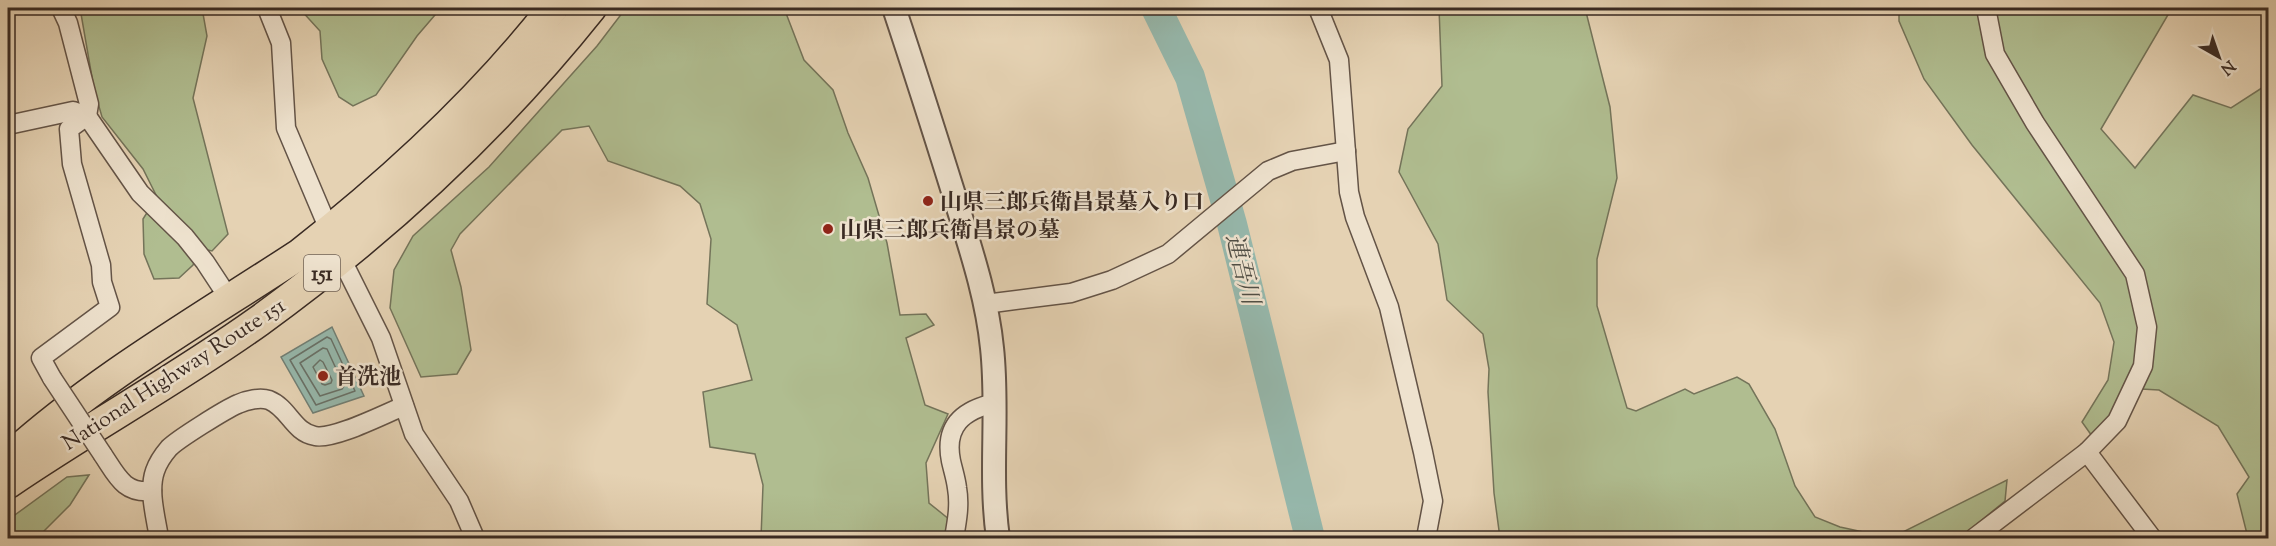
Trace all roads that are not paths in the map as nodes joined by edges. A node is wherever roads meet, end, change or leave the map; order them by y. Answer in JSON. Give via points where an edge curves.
{"nodes":[{"id":1,"x":61,"y":8,"type":"edge"},
{"id":2,"x":267,"y":8,"type":"edge"},
{"id":3,"x":553,"y":8,"type":"edge"},
{"id":4,"x":591,"y":8,"type":"edge"},
{"id":5,"x":894,"y":8,"type":"edge"},
{"id":6,"x":1318,"y":8,"type":"edge"},
{"id":7,"x":1986,"y":8,"type":"edge"},
{"id":8,"x":87,"y":116,"type":"junction"},
{"id":9,"x":8,"y":125,"type":"edge"},
{"id":10,"x":1346,"y":152,"type":"junction"},
{"id":11,"x":331,"y":230,"type":"junction"},
{"id":12,"x":341,"y":258,"type":"junction"},
{"id":13,"x":230,"y":300,"type":"junction"},
{"id":14,"x":985,"y":304,"type":"junction"},
{"id":15,"x":994,"y":403,"type":"junction"},
{"id":16,"x":405,"y":406,"type":"junction"},
{"id":17,"x":2087,"y":452,"type":"junction"},
{"id":18,"x":8,"y":459,"type":"edge"},
{"id":19,"x":8,"y":483,"type":"edge"},
{"id":20,"x":152,"y":491,"type":"junction"},
{"id":21,"x":159,"y":538,"type":"edge"},
{"id":22,"x":475,"y":538,"type":"edge"},
{"id":23,"x":954,"y":538,"type":"edge"},
{"id":24,"x":998,"y":538,"type":"edge"},
{"id":25,"x":1426,"y":538,"type":"edge"},
{"id":26,"x":1974,"y":538,"type":"edge"},
{"id":27,"x":2152,"y":538,"type":"edge"}],
"edges":[{"from":1,"to":8,"type":"street","via":[[89,104]]},
{"from":2,"to":11,"type":"street","via":[[281,43],[286,128]]},
{"from":3,"to":11,"type":"highway","name":"National Highway Route 151","number":"151","via":[[422,151]]},
{"from":4,"to":12,"type":"highway","name":"National Highway Route 151","number":"151","via":[[504,110]]},
{"from":5,"to":14,"type":"street"},
{"from":6,"to":10,"type":"street","via":[[1339,60]]},
{"from":7,"to":17,"type":"street","via":[[1995,54],[2035,123],[2135,274],[2147,327],[2143,366],[2117,421]]},
{"from":8,"to":9,"type":"street","via":[[74,111]]},
{"from":8,"to":13,"type":"street","via":[[140,193],[185,237]]},
{"from":8,"to":20,"type":"street","bridge":true,"via":[[69,129],[72,164],[111,307],[41,358],[120,480],[133,490]]},
{"from":10,"to":14,"type":"street","via":[[1292,161],[1268,171],[1168,254],[1112,280],[1071,293]]},
{"from":10,"to":25,"type":"street","via":[[1355,217],[1389,307],[1423,452],[1433,501]]},
{"from":11,"to":12,"type":"street"},
{"from":11,"to":13,"type":"highway","name":"National Highway Route 151","number":"151"},
{"from":12,"to":16,"type":"street","via":[[381,338]]},
{"from":12,"to":19,"type":"highway","name":"National Highway Route 151","number":"151","via":[[259,321]]},
{"from":13,"to":18,"type":"highway","name":"National Highway Route 151","number":"151","via":[[95,389]]},
{"from":14,"to":15,"type":"street"},
{"from":15,"to":23,"type":"street","via":[[975,407],[959,420],[948,438],[957,487]]},
{"from":15,"to":24,"type":"street","via":[[993,506]]},
{"from":16,"to":20,"type":"street","via":[[330,436],[314,436],[297,428],[281,407],[268,399],[238,404],[170,447],[158,461]]},
{"from":16,"to":22,"type":"street","via":[[414,435],[459,501]]},
{"from":17,"to":26,"type":"street"},
{"from":17,"to":27,"type":"street"},
{"from":20,"to":21,"type":"street"}]}
